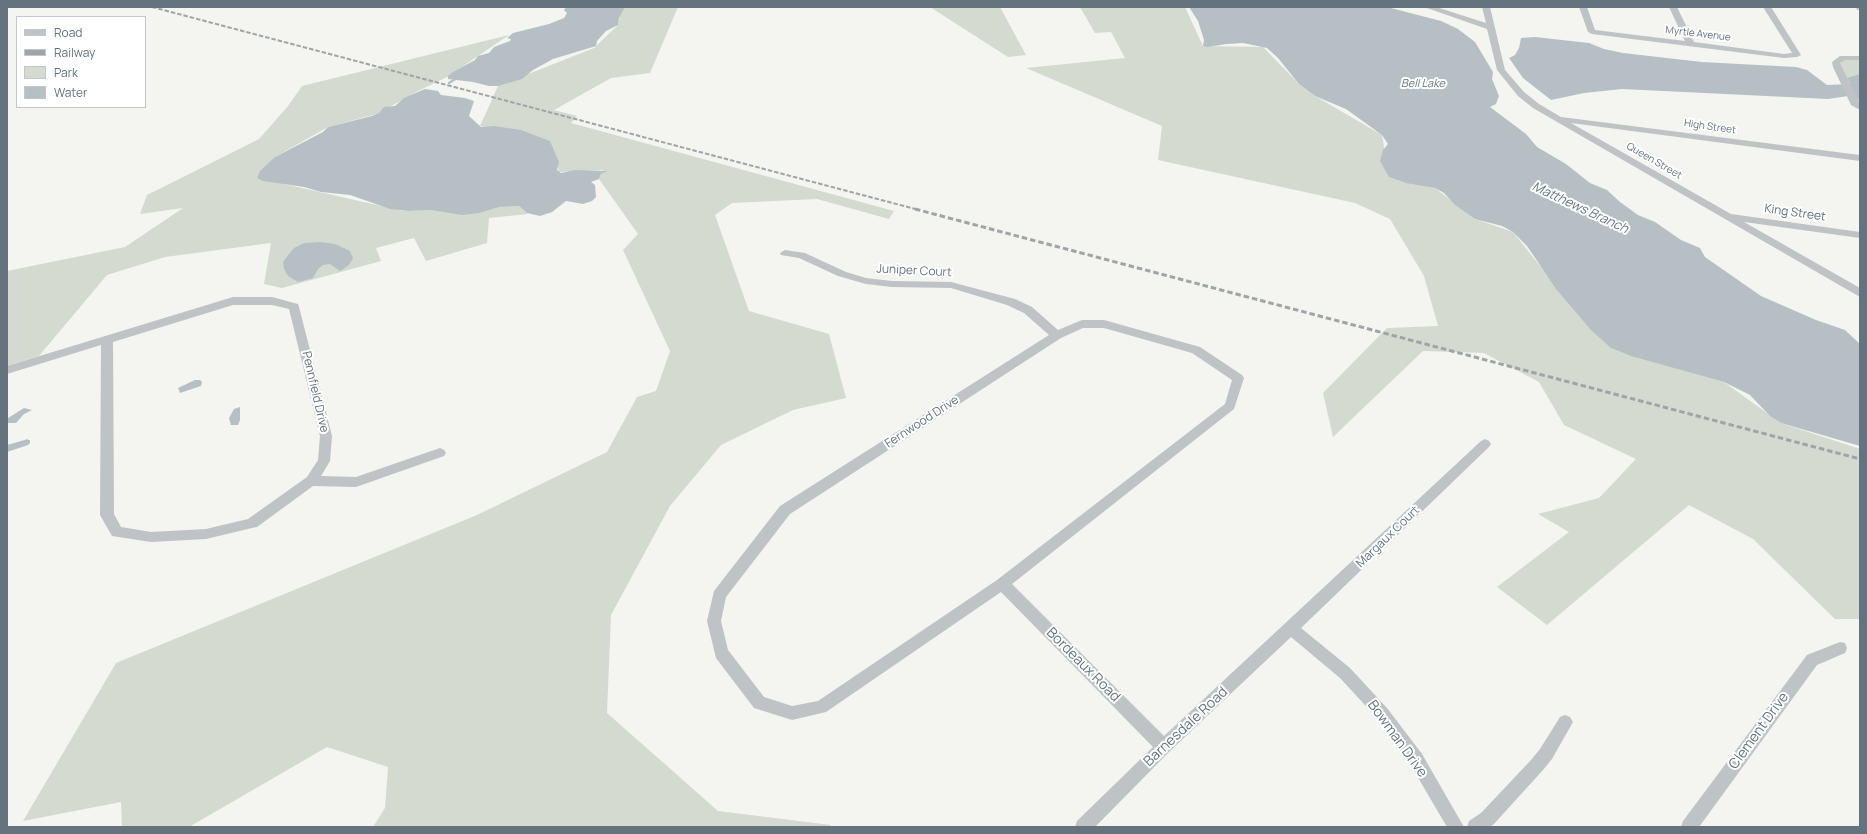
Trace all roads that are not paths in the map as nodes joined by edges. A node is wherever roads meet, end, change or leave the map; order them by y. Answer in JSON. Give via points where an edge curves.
{"nodes":[{"id":1,"x":1428,"y":7,"type":"edge"},
{"id":2,"x":1486,"y":7,"type":"edge"},
{"id":3,"x":1583,"y":7,"type":"edge"},
{"id":4,"x":1673,"y":7,"type":"edge"},
{"id":5,"x":1767,"y":7,"type":"edge"},
{"id":6,"x":1490,"y":27,"type":"junction"},
{"id":7,"x":1690,"y":43,"type":"junction"},
{"id":8,"x":1860,"y":58,"type":"edge"},
{"id":9,"x":1856,"y":104,"type":"edge"},
{"id":10,"x":1558,"y":118,"type":"junction"},
{"id":11,"x":1860,"y":158,"type":"edge"},
{"id":12,"x":1725,"y":216,"type":"junction"},
{"id":13,"x":1860,"y":235,"type":"edge"},
{"id":14,"x":785,"y":253,"type":"dead end"},
{"id":15,"x":1860,"y":293,"type":"edge"},
{"id":16,"x":1057,"y":335,"type":"junction"},
{"id":17,"x":107,"y":340,"type":"junction"},
{"id":18,"x":7,"y":370,"type":"edge"},
{"id":19,"x":1484,"y":444,"type":"dead end"},
{"id":20,"x":440,"y":453,"type":"dead end"},
{"id":21,"x":311,"y":481,"type":"junction"},
{"id":22,"x":1002,"y":584,"type":"junction"},
{"id":23,"x":1291,"y":629,"type":"junction"},
{"id":24,"x":1840,"y":648,"type":"dead end"},
{"id":25,"x":1565,"y":722,"type":"dead end"},
{"id":26,"x":1164,"y":747,"type":"junction"},
{"id":27,"x":1083,"y":827,"type":"edge"},
{"id":28,"x":1456,"y":827,"type":"edge"},
{"id":29,"x":1475,"y":827,"type":"edge"},
{"id":30,"x":1689,"y":827,"type":"edge"}],
"edges":[{"from":1,"to":6,"type":"street"},
{"from":2,"to":6,"type":"street","name":"Queen Street"},
{"from":3,"to":7,"type":"street","name":"Myrtle Avenue","via":[[1592,32]]},
{"from":4,"to":7,"type":"street"},
{"from":5,"to":7,"type":"street","name":"Myrtle Avenue","via":[[1797,55],[1784,56]]},
{"from":6,"to":10,"type":"street","name":"Queen Street","via":[[1501,70],[1511,85],[1536,106]]},
{"from":8,"to":9,"type":"street","via":[[1843,58],[1836,62]]},
{"from":10,"to":11,"type":"street","name":"High Street"},
{"from":10,"to":12,"type":"street","name":"Queen Street"},
{"from":12,"to":13,"type":"street","name":"King Street"},
{"from":12,"to":15,"type":"street","name":"Queen Street"},
{"from":14,"to":16,"type":"street","name":"Juniper Court","via":[[801,255],[842,274],[866,281],[951,285],[1011,302],[1028,310]]},
{"from":16,"to":22,"type":"street","name":"Fernwood Drive","via":[[1082,324],[1104,324],[1196,350],[1238,378],[1230,406]]},
{"from":16,"to":22,"type":"street","name":"Fernwood Drive","via":[[785,510],[719,595],[714,621],[721,653],[759,703],[792,713],[821,707]]},
{"from":17,"to":18,"type":"street","name":"Pennfield Drive"},
{"from":17,"to":21,"type":"street","name":"Pennfield Drive","via":[[233,301],[272,301],[294,306],[326,436],[324,461]]},
{"from":17,"to":21,"type":"street","name":"Pennfield Drive","via":[[107,515],[117,532],[151,537],[206,534],[252,523]]},
{"from":19,"to":23,"type":"street","name":"Margaux Court"},
{"from":20,"to":21,"type":"street","via":[[356,482]]},
{"from":22,"to":26,"type":"street","name":"Bordeaux Road"},
{"from":23,"to":26,"type":"street","name":"Barnesdale Road"},
{"from":23,"to":28,"type":"street","name":"Bowman Drive","via":[[1345,673],[1382,713],[1416,759]]},
{"from":24,"to":30,"type":"street","name":"Clement Drive","via":[[1812,660]]},
{"from":25,"to":29,"type":"street","via":[[1537,765],[1487,819]]},
{"from":26,"to":27,"type":"street","name":"Barnesdale Road"}]}
